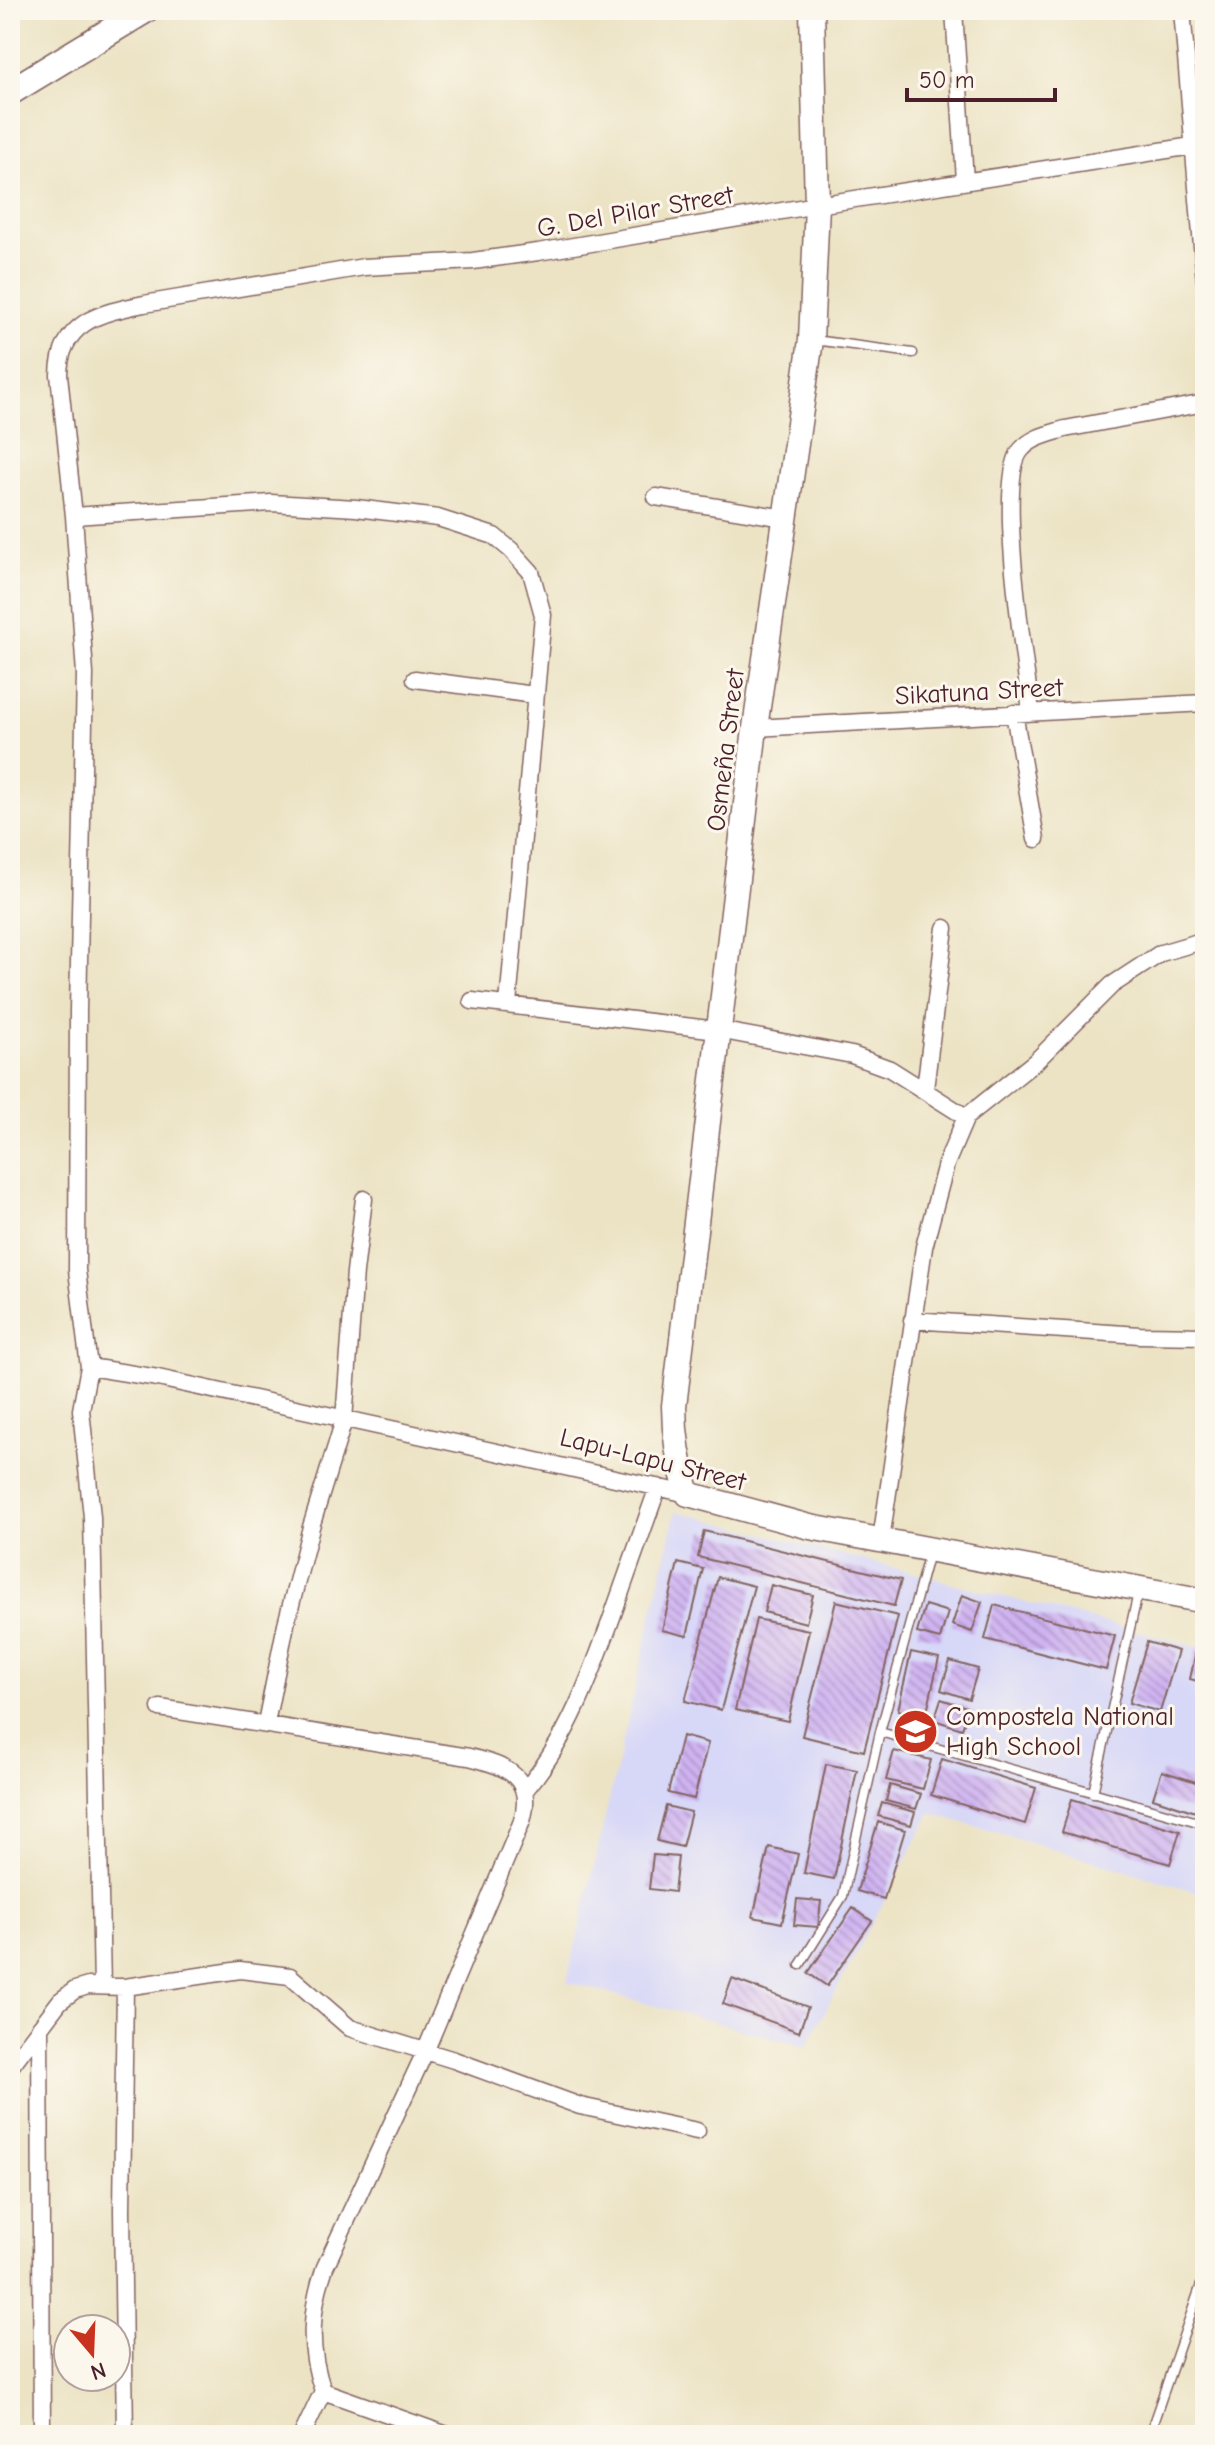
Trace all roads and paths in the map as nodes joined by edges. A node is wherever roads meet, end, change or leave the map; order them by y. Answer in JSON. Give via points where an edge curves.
{"nodes":[{"id":1,"x":145,"y":10,"type":"edge"},
{"id":2,"x":812,"y":10,"type":"edge"},
{"id":3,"x":954,"y":10,"type":"edge"},
{"id":4,"x":1182,"y":10,"type":"edge"},
{"id":5,"x":10,"y":92,"type":"edge"},
{"id":6,"x":1199,"y":145,"type":"edge"},
{"id":7,"x":965,"y":181,"type":"junction"},
{"id":8,"x":817,"y":205,"type":"junction"},
{"id":9,"x":1205,"y":282,"type":"edge"},
{"id":10,"x":811,"y":340,"type":"junction"},
{"id":11,"x":913,"y":353,"type":"dead end"},
{"id":12,"x":1205,"y":403,"type":"edge"},
{"id":13,"x":656,"y":497,"type":"dead end"},
{"id":14,"x":74,"y":516,"type":"junction"},
{"id":15,"x":785,"y":518,"type":"junction"},
{"id":16,"x":415,"y":679,"type":"dead end"},
{"id":17,"x":534,"y":695,"type":"junction"},
{"id":18,"x":1205,"y":703,"type":"edge"},
{"id":19,"x":1023,"y":713,"type":"junction"},
{"id":20,"x":755,"y":728,"type":"junction"},
{"id":21,"x":1036,"y":839,"type":"dead end"},
{"id":22,"x":945,"y":928,"type":"dead end"},
{"id":23,"x":1205,"y":940,"type":"edge"},
{"id":24,"x":472,"y":1001,"type":"dead end"},
{"id":25,"x":508,"y":1004,"type":"junction"},
{"id":26,"x":718,"y":1030,"type":"junction"},
{"id":27,"x":925,"y":1089,"type":"junction"},
{"id":28,"x":966,"y":1117,"type":"junction"},
{"id":29,"x":364,"y":1199,"type":"dead end"},
{"id":30,"x":912,"y":1320,"type":"junction"},
{"id":31,"x":1205,"y":1336,"type":"edge"},
{"id":32,"x":89,"y":1367,"type":"junction"},
{"id":33,"x":344,"y":1420,"type":"junction"},
{"id":34,"x":658,"y":1487,"type":"junction"},
{"id":35,"x":688,"y":1494,"type":"junction"},
{"id":36,"x":881,"y":1540,"type":"junction"},
{"id":37,"x":930,"y":1549,"type":"junction"},
{"id":38,"x":1140,"y":1588,"type":"junction"},
{"id":39,"x":1205,"y":1601,"type":"edge"},
{"id":40,"x":160,"y":1708,"type":"dead end"},
{"id":41,"x":266,"y":1723,"type":"junction"},
{"id":42,"x":880,"y":1732,"type":"junction"},
{"id":43,"x":526,"y":1789,"type":"junction"},
{"id":44,"x":1093,"y":1793,"type":"junction"},
{"id":45,"x":1205,"y":1824,"type":"edge"},
{"id":46,"x":800,"y":1965,"type":"dead end"},
{"id":47,"x":102,"y":1986,"type":"junction"},
{"id":48,"x":125,"y":1987,"type":"junction"},
{"id":49,"x":40,"y":2027,"type":"junction"},
{"id":50,"x":425,"y":2052,"type":"junction"},
{"id":51,"x":10,"y":2067,"type":"edge"},
{"id":52,"x":697,"y":2131,"type":"dead end"},
{"id":53,"x":1205,"y":2273,"type":"edge"},
{"id":54,"x":323,"y":2391,"type":"junction"},
{"id":55,"x":42,"y":2435,"type":"edge"},
{"id":56,"x":125,"y":2435,"type":"edge"},
{"id":57,"x":302,"y":2435,"type":"edge"},
{"id":58,"x":447,"y":2435,"type":"edge"},
{"id":59,"x":1149,"y":2435,"type":"edge"}],
"edges":[{"from":1,"to":5,"type":"main road"},
{"from":2,"to":8,"type":"street","name":"Osmeña Street"},
{"from":3,"to":7,"type":"street"},
{"from":4,"to":6,"type":"street"},
{"from":6,"to":7,"type":"street","name":"G. Del Pilar Street"},
{"from":6,"to":9,"type":"street"},
{"from":7,"to":8,"type":"street","name":"G. Del Pilar Street"},
{"from":8,"to":10,"type":"street","name":"Osmeña Street"},
{"from":8,"to":14,"type":"street","name":"G. Del Pilar Street","via":[[473,261],[364,267],[110,311],[76,329],[64,342],[59,366]]},
{"from":10,"to":11,"type":"lane"},
{"from":10,"to":15,"type":"street","name":"Osmeña Street"},
{"from":12,"to":19,"type":"street","via":[[1065,429],[1020,450],[1008,512]]},
{"from":13,"to":15,"type":"street"},
{"from":14,"to":17,"type":"street","via":[[271,503],[356,508],[471,527],[503,543],[531,572],[543,615]]},
{"from":14,"to":32,"type":"street","via":[[85,674],[77,1270]]},
{"from":15,"to":20,"type":"street","name":"Osmeña Street"},
{"from":16,"to":17,"type":"street"},
{"from":17,"to":25,"type":"street"},
{"from":18,"to":19,"type":"street","name":"Sikatuna Street"},
{"from":19,"to":20,"type":"street","name":"Sikatuna Street"},
{"from":19,"to":21,"type":"street"},
{"from":20,"to":26,"type":"street","name":"Osmeña Street"},
{"from":22,"to":27,"type":"street"},
{"from":23,"to":28,"type":"street","via":[[1161,953],[1112,985],[1036,1061]]},
{"from":24,"to":25,"type":"street"},
{"from":25,"to":26,"type":"street"},
{"from":26,"to":27,"type":"street","via":[[852,1055]]},
{"from":26,"to":35,"type":"street","name":"Osmeña Street","via":[[674,1406],[677,1451]]},
{"from":27,"to":28,"type":"street"},
{"from":28,"to":30,"type":"street","via":[[934,1204]]},
{"from":29,"to":33,"type":"street"},
{"from":30,"to":31,"type":"street"},
{"from":30,"to":36,"type":"street"},
{"from":32,"to":33,"type":"street","name":"Lapu-Lapu Street"},
{"from":32,"to":47,"type":"street","via":[[81,1410],[92,1517]]},
{"from":33,"to":34,"type":"street","name":"Lapu-Lapu Street"},
{"from":33,"to":41,"type":"street","via":[[286,1624]]},
{"from":34,"to":35,"type":"street","name":"Lapu-Lapu Street"},
{"from":34,"to":43,"type":"street","via":[[567,1728]]},
{"from":35,"to":36,"type":"street","name":"Lapu-Lapu Street"},
{"from":36,"to":37,"type":"street","name":"Lapu-Lapu Street"},
{"from":37,"to":38,"type":"street","name":"Lapu-Lapu Street"},
{"from":37,"to":42,"type":"lane"},
{"from":38,"to":39,"type":"street","name":"Lapu-Lapu Street"},
{"from":38,"to":44,"type":"lane"},
{"from":40,"to":41,"type":"street"},
{"from":41,"to":43,"type":"street","via":[[498,1764]]},
{"from":42,"to":44,"type":"lane"},
{"from":42,"to":46,"type":"lane","via":[[843,1896]]},
{"from":43,"to":50,"type":"street","via":[[522,1821]]},
{"from":44,"to":45,"type":"lane"},
{"from":47,"to":48,"type":"street"},
{"from":47,"to":49,"type":"street","via":[[66,1994]]},
{"from":48,"to":50,"type":"street","via":[[240,1970],[281,1973],[301,1983],[350,2028]]},
{"from":48,"to":56,"type":"street"},
{"from":49,"to":51,"type":"street"},
{"from":49,"to":55,"type":"street"},
{"from":50,"to":52,"type":"street","via":[[580,2106]]},
{"from":50,"to":54,"type":"street","via":[[316,2293],[311,2325]]},
{"from":53,"to":59,"type":"lane"},
{"from":54,"to":57,"type":"street"},
{"from":54,"to":58,"type":"street"}]}
